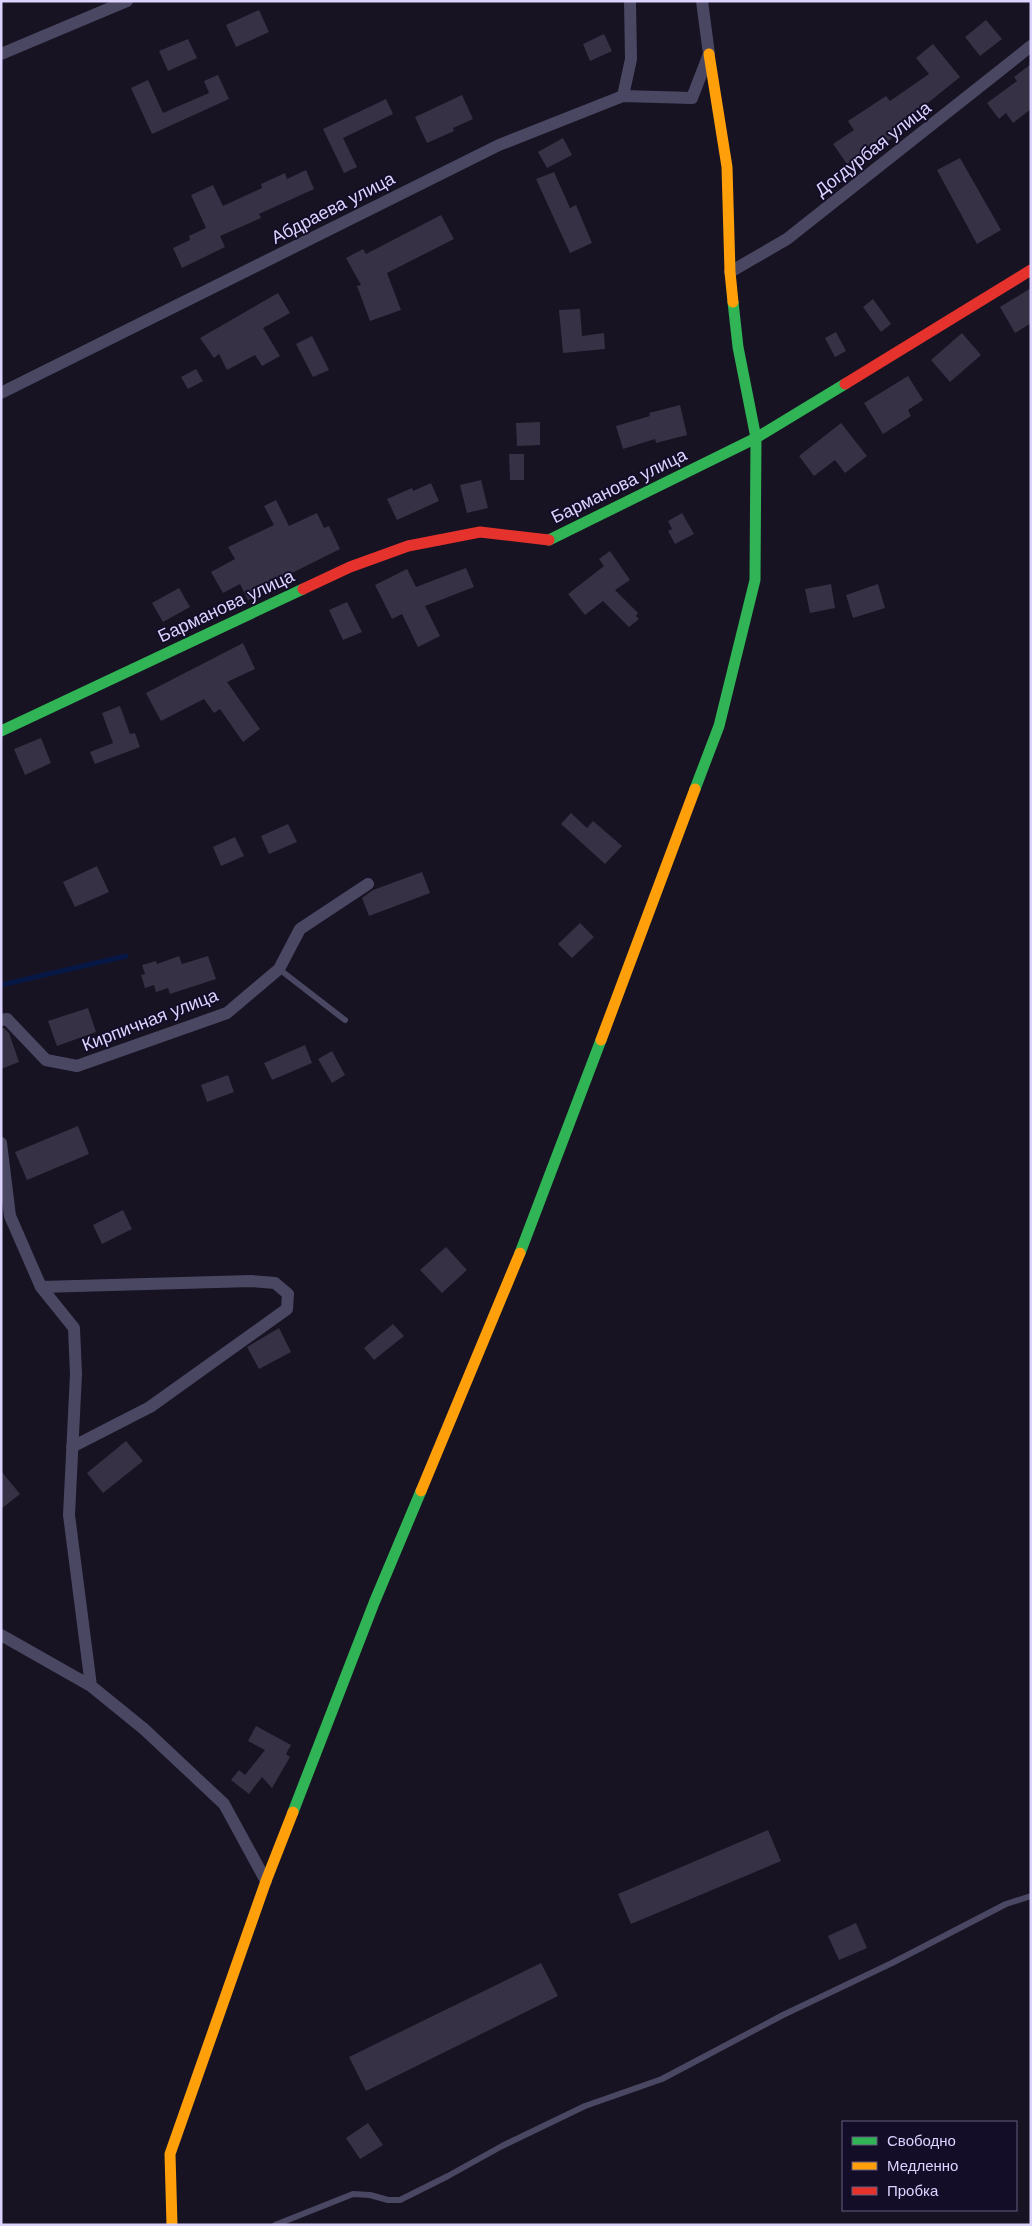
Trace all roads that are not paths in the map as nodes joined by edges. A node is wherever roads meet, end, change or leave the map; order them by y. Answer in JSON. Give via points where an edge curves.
{"nodes":[{"id":1,"x":128,"y":1,"type":"edge"},
{"id":2,"x":630,"y":1,"type":"edge"},
{"id":3,"x":702,"y":1,"type":"edge"},
{"id":4,"x":1031,"y":46,"type":"edge"},
{"id":5,"x":1,"y":54,"type":"edge"},
{"id":6,"x":709,"y":54,"type":"junction"},
{"id":7,"x":623,"y":96,"type":"junction"},
{"id":8,"x":1031,"y":270,"type":"edge"},
{"id":9,"x":730,"y":272,"type":"junction"},
{"id":10,"x":1,"y":393,"type":"edge"},
{"id":11,"x":756,"y":438,"type":"junction"},
{"id":12,"x":1,"y":731,"type":"edge"},
{"id":13,"x":368,"y":884,"type":"dead end"},
{"id":14,"x":279,"y":970,"type":"junction"},
{"id":15,"x":1,"y":1020,"type":"edge"},
{"id":16,"x":345,"y":1020,"type":"dead end"},
{"id":17,"x":1,"y":1143,"type":"edge"},
{"id":18,"x":41,"y":1287,"type":"junction"},
{"id":19,"x":72,"y":1447,"type":"junction"},
{"id":20,"x":1,"y":1635,"type":"edge"},
{"id":21,"x":91,"y":1686,"type":"junction"},
{"id":22,"x":266,"y":1881,"type":"junction"},
{"id":23,"x":1031,"y":1896,"type":"edge"},
{"id":24,"x":172,"y":2225,"type":"edge"},
{"id":25,"x":275,"y":2225,"type":"edge"}],
"edges":[{"from":1,"to":5,"type":"street"},
{"from":2,"to":7,"type":"street","via":[[631,59]]},
{"from":3,"to":6,"type":"street"},
{"from":4,"to":9,"type":"street","name":"Догдурбая улица","via":[[787,239]]},
{"from":6,"to":7,"type":"street","name":"Абдраева улица","via":[[692,98]]},
{"from":6,"to":9,"type":"street","via":[[727,167]]},
{"from":7,"to":10,"type":"street","name":"Абдраева улица","via":[[499,144]]},
{"from":8,"to":11,"type":"street","name":"Барманова улица"},
{"from":9,"to":11,"type":"street","via":[[738,347]]},
{"from":11,"to":12,"type":"street","name":"Барманова улица","via":[[549,540],[480,532],[408,546],[350,567]]},
{"from":11,"to":22,"type":"street","via":[[755,580],[719,726],[526,1238],[374,1603]]},
{"from":13,"to":14,"type":"street","name":"Кирпичная улица","via":[[300,929]]},
{"from":14,"to":15,"type":"street","name":"Кирпичная улица","via":[[227,1013],[77,1066],[46,1060],[7,1019]]},
{"from":14,"to":16,"type":"lane"},
{"from":17,"to":18,"type":"street","via":[[10,1216]]},
{"from":18,"to":19,"type":"street","via":[[74,1328],[76,1374]]},
{"from":18,"to":19,"type":"street","via":[[251,1281],[275,1283],[288,1294],[287,1309],[150,1407]]},
{"from":19,"to":21,"type":"street","via":[[69,1515]]},
{"from":20,"to":21,"type":"street"},
{"from":21,"to":22,"type":"street","via":[[144,1729],[224,1804]]},
{"from":22,"to":24,"type":"street","via":[[170,2154]]},
{"from":23,"to":25,"type":"lane","via":[[1006,1904],[662,2078],[585,2106],[400,2200],[353,2194]]}]}
